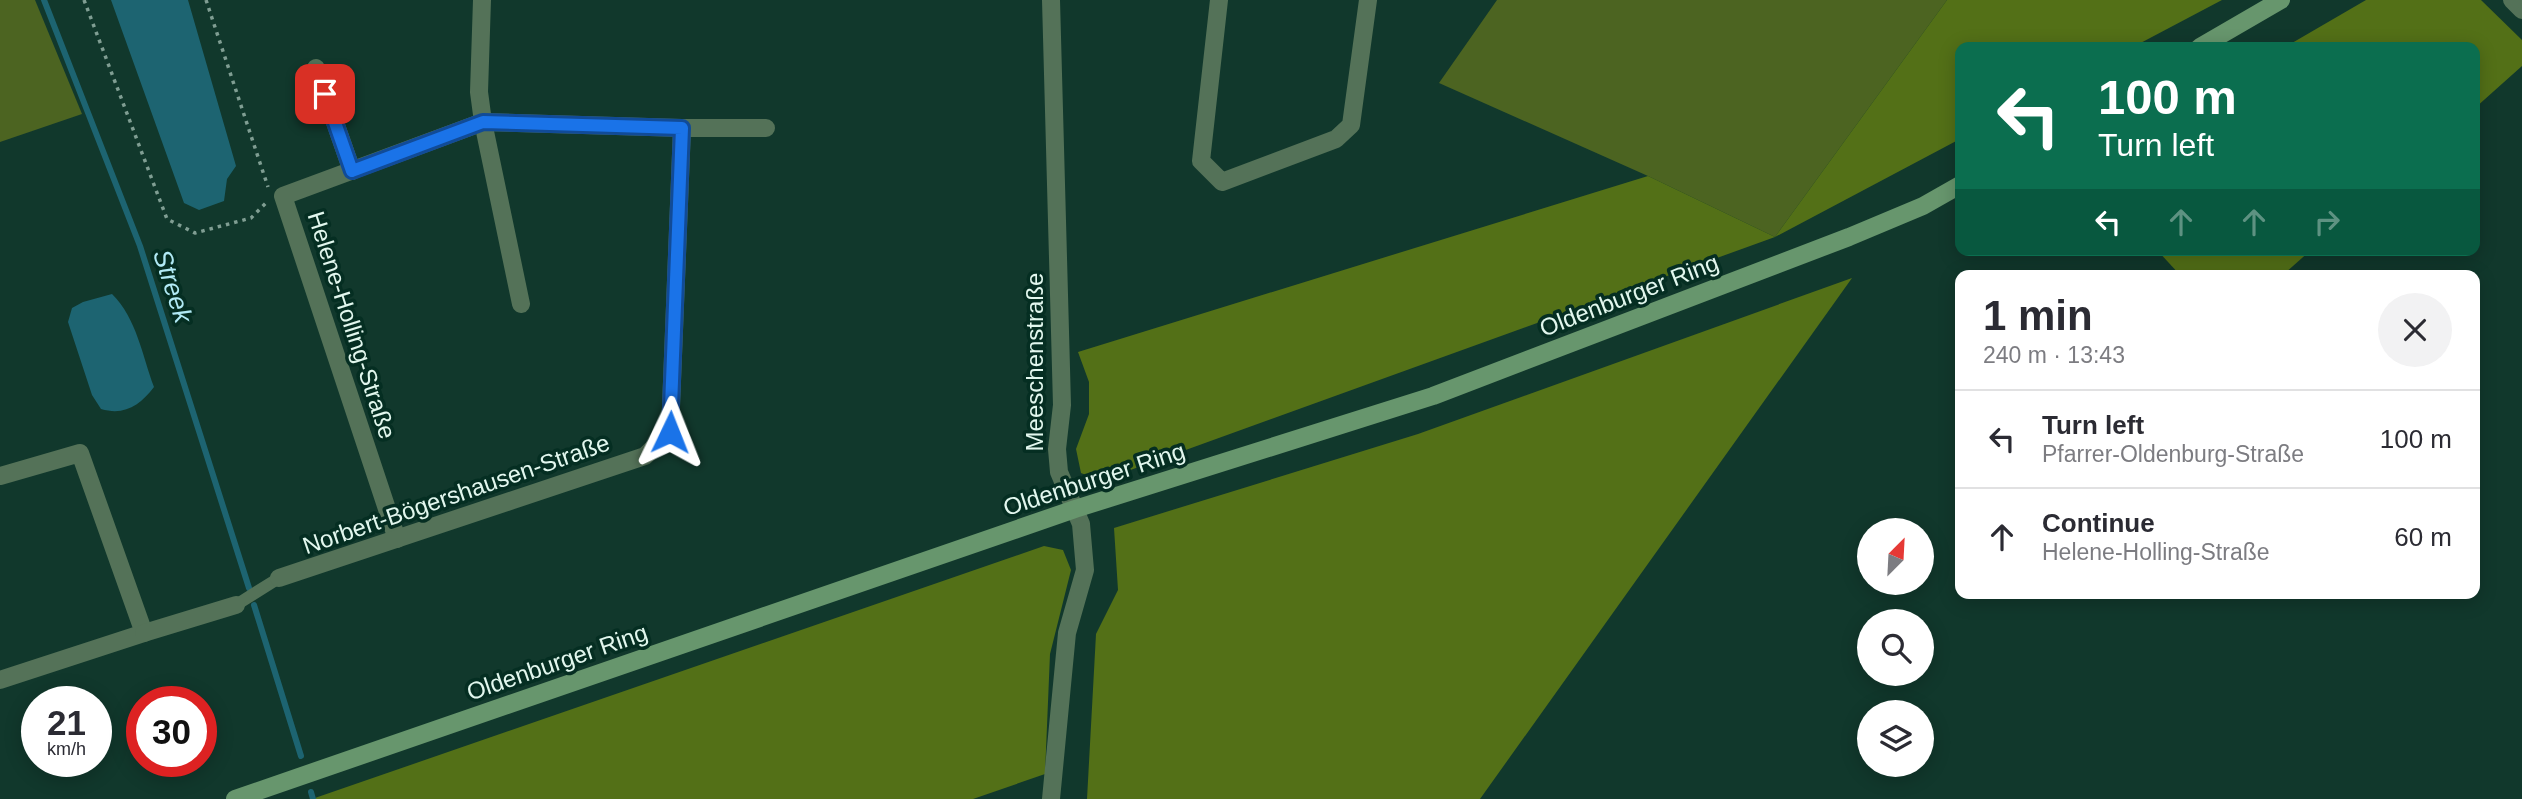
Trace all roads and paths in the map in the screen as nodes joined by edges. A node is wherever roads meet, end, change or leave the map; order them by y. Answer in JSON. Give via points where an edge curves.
{"nodes":[{"id":1,"x":84,"y":0,"type":"edge"},
{"id":2,"x":206,"y":0,"type":"edge"},
{"id":3,"x":482,"y":0,"type":"edge"},
{"id":4,"x":1051,"y":0,"type":"edge"},
{"id":5,"x":1219,"y":0,"type":"edge"},
{"id":6,"x":1368,"y":0,"type":"edge"},
{"id":7,"x":2281,"y":0,"type":"edge"},
{"id":8,"x":2512,"y":0,"type":"edge"},
{"id":9,"x":2522,"y":10,"type":"edge"},
{"id":10,"x":2209,"y":42,"type":"edge"},
{"id":11,"x":316,"y":68,"type":"dead end"},
{"id":12,"x":483,"y":122,"type":"junction"},
{"id":13,"x":682,"y":128,"type":"junction"},
{"id":14,"x":766,"y":128,"type":"dead end"},
{"id":15,"x":352,"y":171,"type":"junction"},
{"id":16,"x":1955,"y":188,"type":"edge"},
{"id":17,"x":521,"y":304,"type":"dead end"},
{"id":18,"x":1,"y":472,"type":"edge"},
{"id":19,"x":1075,"y":509,"type":"junction"},
{"id":20,"x":397,"y":539,"type":"junction"},
{"id":21,"x":279,"y":578,"type":"joint"},
{"id":22,"x":236,"y":605,"type":"joint"},
{"id":23,"x":144,"y":633,"type":"junction"},
{"id":24,"x":0,"y":680,"type":"edge"},
{"id":25,"x":234,"y":799,"type":"edge"},
{"id":26,"x":1051,"y":799,"type":"edge"}],
"edges":[{"from":1,"to":2,"type":"path","via":[[167,219],[195,233],[251,218],[271,198]]},
{"from":3,"to":12,"type":"street"},
{"from":4,"to":19,"type":"street","name":"Meeschenstraße","via":[[1062,405],[1057,449],[1059,472]]},
{"from":5,"to":6,"type":"street","via":[[1201,161],[1222,181],[1336,139],[1352,125]]},
{"from":7,"to":10,"type":"main road"},
{"from":8,"to":9,"type":"street"},
{"from":11,"to":15,"type":"street"},
{"from":12,"to":13,"type":"street"},
{"from":12,"to":15,"type":"street","name":"Helene-Holling-Straße"},
{"from":12,"to":17,"type":"street"},
{"from":13,"to":14,"type":"street"},
{"from":13,"to":20,"type":"street","name":"Norbert-Bögershausen-Straße","via":[[670,432],[645,456]]},
{"from":15,"to":20,"type":"street","name":"Helene-Holling-Straße","via":[[283,196]]},
{"from":16,"to":19,"type":"main road","name":"Oldenburger Ring","via":[[1849,237],[1433,396]]},
{"from":18,"to":23,"type":"street","via":[[80,453]]},
{"from":19,"to":25,"type":"main road","name":"Oldenburger Ring"},
{"from":19,"to":26,"type":"street","name":"Meeschenstraße","via":[[1085,570],[1067,633]]},
{"from":20,"to":21,"type":"street","name":"Norbert-Bögershausen-Straße"},
{"from":21,"to":22,"type":"lane"},
{"from":22,"to":23,"type":"street"},
{"from":23,"to":24,"type":"street"}]}
